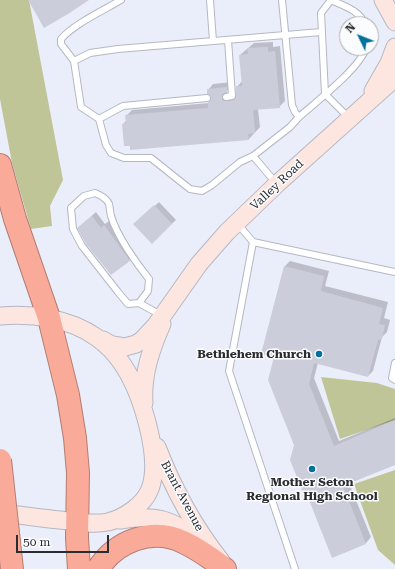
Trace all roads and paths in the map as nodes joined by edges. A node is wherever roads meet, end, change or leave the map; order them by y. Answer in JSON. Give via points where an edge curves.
{"nodes":[{"id":1,"x":121,"y":0,"type":"edge"},
{"id":2,"x":210,"y":0,"type":"edge"},
{"id":3,"x":282,"y":0,"type":"edge"},
{"id":4,"x":331,"y":0,"type":"edge"},
{"id":5,"x":383,"y":0,"type":"edge"},
{"id":6,"x":360,"y":16,"type":"edge"},
{"id":7,"x":395,"y":22,"type":"edge"},
{"id":8,"x":321,"y":32,"type":"junction"},
{"id":9,"x":287,"y":35,"type":"junction"},
{"id":10,"x":228,"y":40,"type":"junction"},
{"id":11,"x":213,"y":41,"type":"junction"},
{"id":12,"x":395,"y":47,"type":"edge"},
{"id":13,"x":363,"y":56,"type":"edge"},
{"id":14,"x":74,"y":61,"type":"junction"},
{"id":15,"x":395,"y":78,"type":"edge"},
{"id":16,"x":325,"y":94,"type":"junction"},
{"id":17,"x":226,"y":97,"type":"dead end"},
{"id":18,"x":207,"y":98,"type":"dead end"},
{"id":19,"x":354,"y":114,"type":"junction"},
{"id":20,"x":299,"y":117,"type":"junction"},
{"id":21,"x":99,"y":120,"type":"junction"},
{"id":22,"x":253,"y":156,"type":"junction"},
{"id":23,"x":0,"y":165,"type":"edge"},
{"id":24,"x":277,"y":184,"type":"junction"},
{"id":25,"x":237,"y":222,"type":"junction"},
{"id":26,"x":253,"y":242,"type":"junction"},
{"id":27,"x":395,"y":272,"type":"edge"},
{"id":28,"x":139,"y":303,"type":"junction"},
{"id":29,"x":167,"y":310,"type":"junction"},
{"id":30,"x":0,"y":316,"type":"edge"},
{"id":31,"x":49,"y":318,"type":"junction"},
{"id":32,"x":96,"y":336,"type":"junction"},
{"id":33,"x":395,"y":363,"type":"edge"},
{"id":34,"x":395,"y":380,"type":"edge"},
{"id":35,"x":146,"y":418,"type":"junction"},
{"id":36,"x":0,"y":460,"type":"edge"},
{"id":37,"x":0,"y":513,"type":"edge"},
{"id":38,"x":77,"y":522,"type":"junction"},
{"id":39,"x":108,"y":522,"type":"junction"},
{"id":40,"x":12,"y":569,"type":"edge"},
{"id":41,"x":79,"y":569,"type":"edge"},
{"id":42,"x":98,"y":569,"type":"edge"},
{"id":43,"x":226,"y":569,"type":"edge"},
{"id":44,"x":295,"y":569,"type":"edge"}],
"edges":[{"from":1,"to":14,"type":"lane","via":[[74,28],[61,39],[61,44]]},
{"from":2,"to":11,"type":"lane"},
{"from":3,"to":9,"type":"lane"},
{"from":4,"to":6,"type":"lane","via":[[354,10]]},
{"from":4,"to":8,"type":"lane","via":[[321,13]]},
{"from":5,"to":7,"type":"main road"},
{"from":8,"to":9,"type":"lane"},
{"from":8,"to":16,"type":"lane"},
{"from":9,"to":10,"type":"lane"},
{"from":9,"to":20,"type":"lane","via":[[292,105]]},
{"from":10,"to":11,"type":"lane"},
{"from":10,"to":17,"type":"lane","via":[[232,96]]},
{"from":11,"to":14,"type":"lane","via":[[90,53]]},
{"from":12,"to":19,"type":"main road","via":[[376,85]]},
{"from":13,"to":16,"type":"lane"},
{"from":14,"to":21,"type":"lane","via":[[80,107]]},
{"from":15,"to":19,"type":"main road","name":"Valley Road"},
{"from":16,"to":19,"type":"lane"},
{"from":16,"to":20,"type":"lane"},
{"from":18,"to":21,"type":"lane","via":[[123,106]]},
{"from":19,"to":24,"type":"main road","name":"Valley Road"},
{"from":20,"to":22,"type":"lane"},
{"from":21,"to":22,"type":"lane","via":[[111,153],[124,158],[151,158],[190,189],[202,191],[240,162]]},
{"from":22,"to":24,"type":"lane"},
{"from":23,"to":31,"type":"highway","via":[[15,219]]},
{"from":24,"to":25,"type":"main road","name":"Valley Road"},
{"from":25,"to":26,"type":"lane"},
{"from":25,"to":29,"type":"main road","name":"Valley Road","via":[[199,264]]},
{"from":26,"to":27,"type":"lane"},
{"from":26,"to":44,"type":"lane","via":[[229,371]]},
{"from":28,"to":28,"type":"lane","via":[[148,291],[149,280],[122,239],[111,216],[109,203],[95,193],[84,196],[71,208],[72,229],[82,246],[128,304]]},
{"from":28,"to":29,"type":"lane"},
{"from":29,"to":32,"type":"main road","name":"Valley Road","via":[[142,340],[130,346],[118,346]]},
{"from":29,"to":35,"type":"main road","name":"Valley Road","via":[[146,372],[143,397]]},
{"from":30,"to":31,"type":"main road","via":[[29,315]]},
{"from":31,"to":32,"type":"main road"},
{"from":31,"to":38,"type":"highway","via":[[68,395],[75,438]]},
{"from":32,"to":35,"type":"main road","via":[[123,364]]},
{"from":33,"to":34,"type":"lane","via":[[392,378]]},
{"from":35,"to":39,"type":"main road","via":[[154,468],[150,490],[133,510]]},
{"from":35,"to":43,"type":"main road","name":"Brant Avenue","via":[[163,464],[180,498]]},
{"from":36,"to":40,"type":"highway","bridge":true},
{"from":37,"to":38,"type":"main road"},
{"from":38,"to":39,"type":"main road"},
{"from":38,"to":41,"type":"highway"},
{"from":39,"to":43,"type":"main road","name":"Brant Avenue","via":[[144,516],[168,522],[191,535]]},
{"from":42,"to":43,"type":"highway","via":[[109,554],[120,546],[135,539],[157,536],[171,537],[183,542]]}]}
